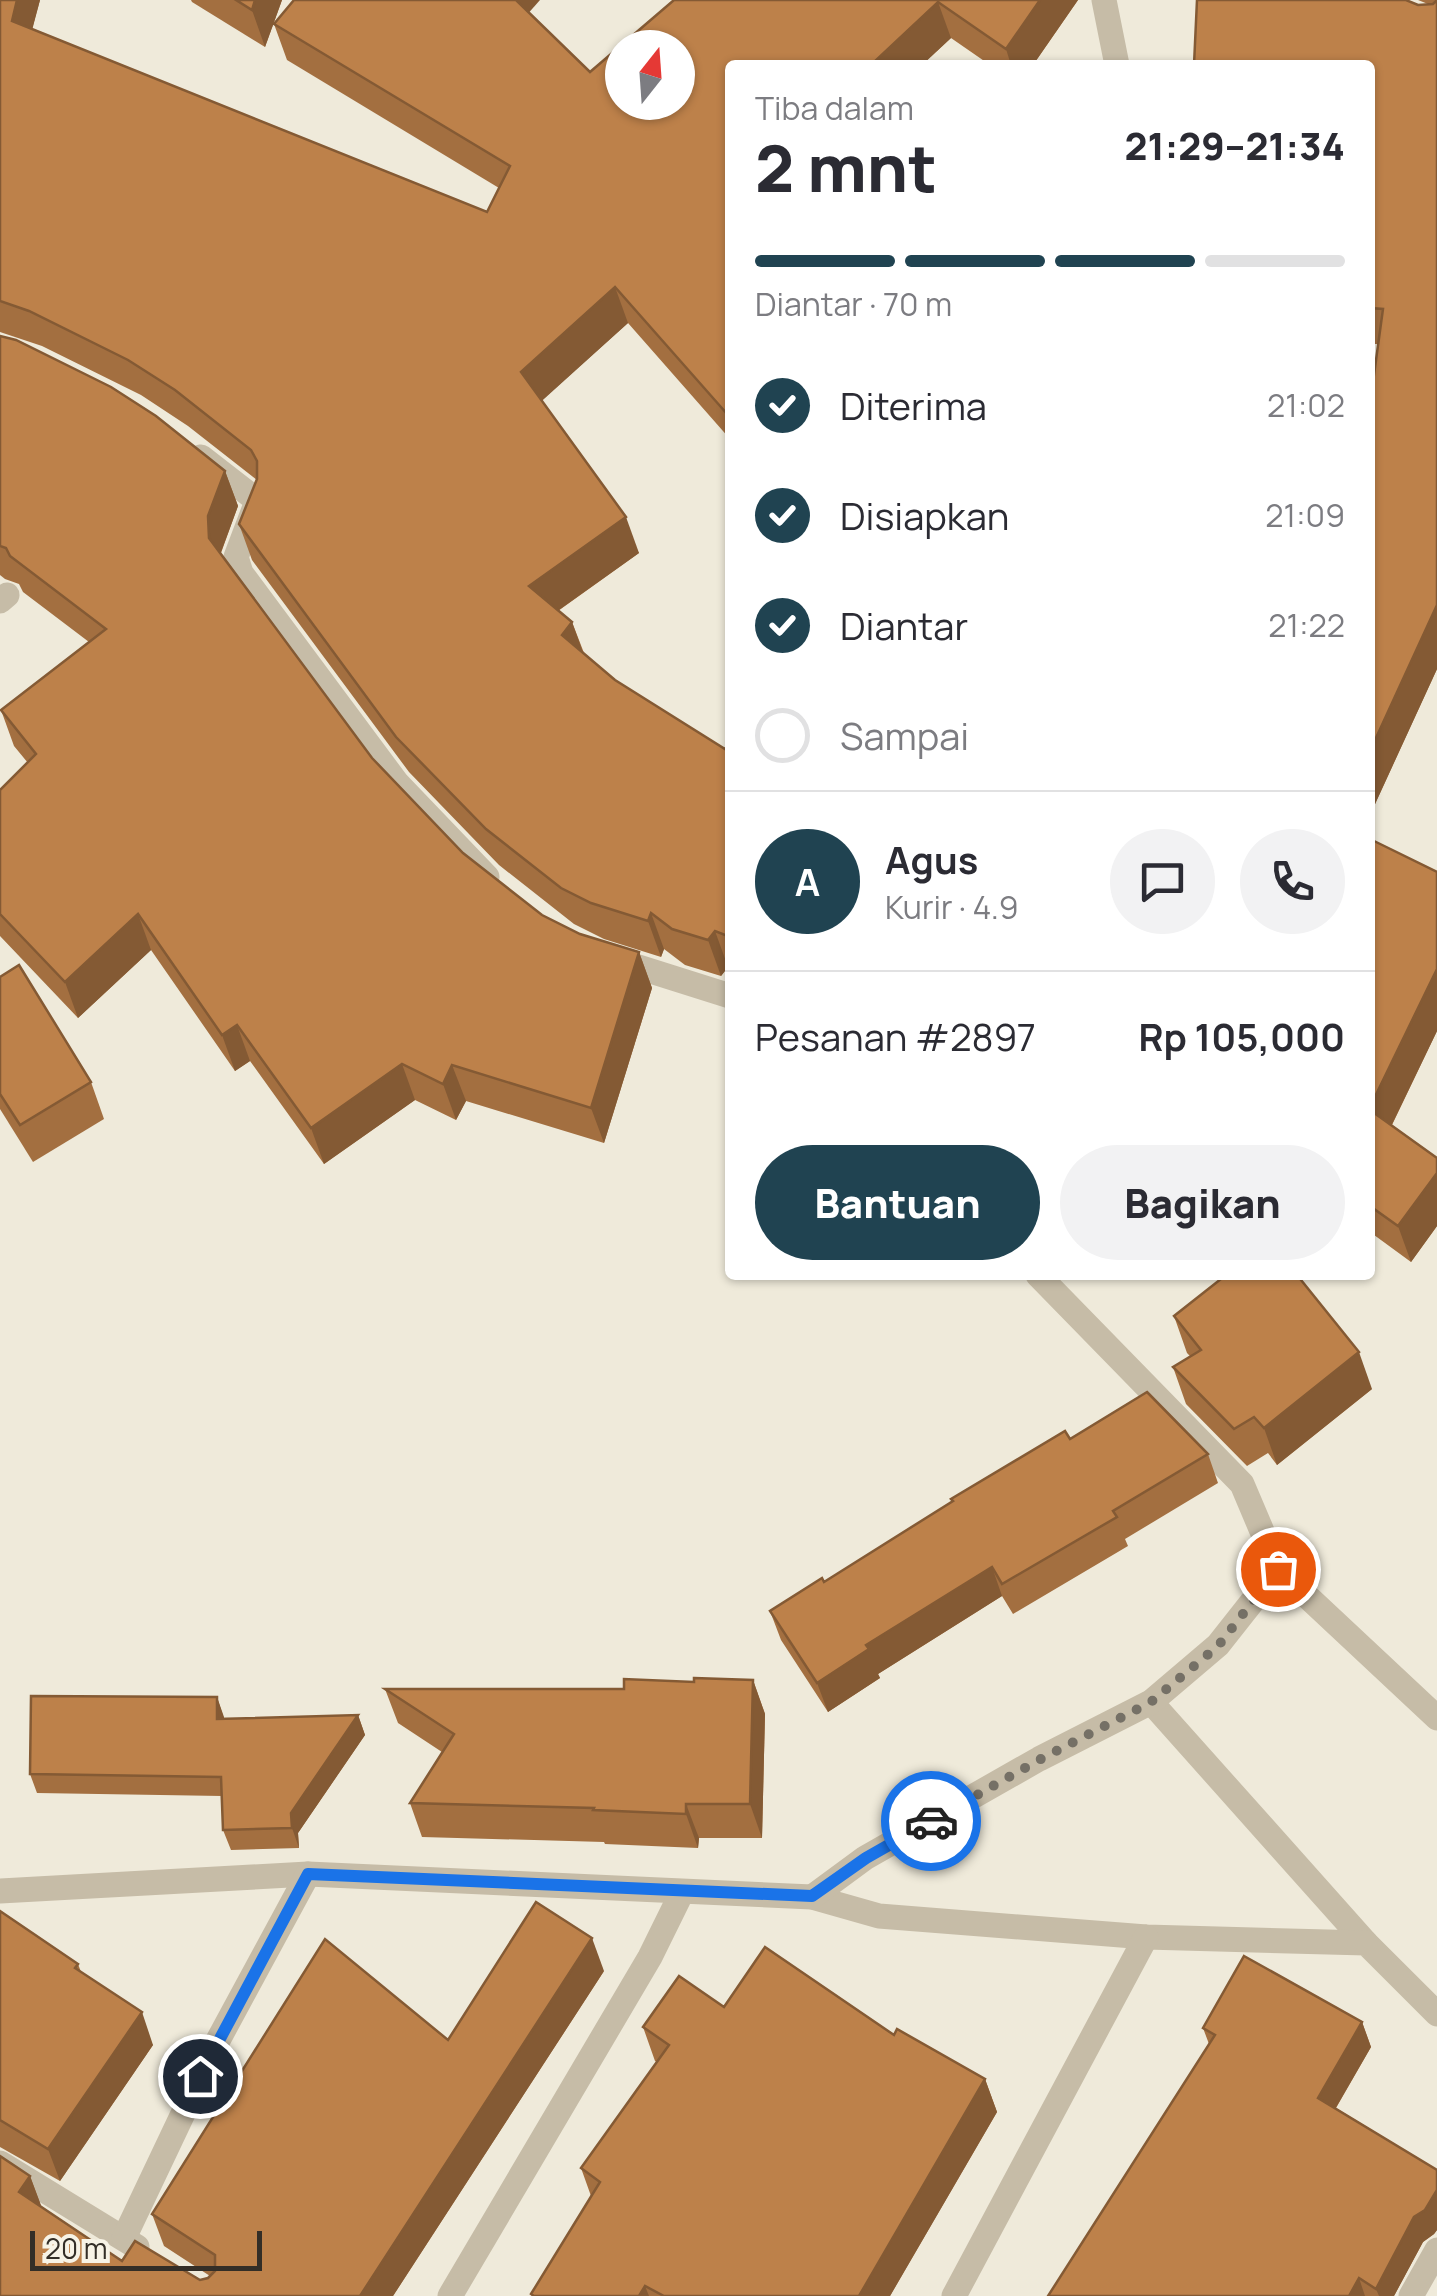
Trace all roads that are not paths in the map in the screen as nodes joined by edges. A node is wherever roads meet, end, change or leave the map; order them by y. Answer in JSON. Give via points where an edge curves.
{"nodes":[{"id":1,"x":1104,"y":0,"type":"edge"},
{"id":2,"x":1116,"y":60,"type":"edge"},
{"id":3,"x":178,"y":440,"type":"edge"},
{"id":4,"x":502,"y":890,"type":"edge"},
{"id":5,"x":598,"y":954,"type":"edge"},
{"id":6,"x":725,"y":994,"type":"edge"},
{"id":7,"x":1043,"y":1280,"type":"edge"},
{"id":8,"x":1278,"y":1569,"type":"junction"},
{"id":9,"x":1151,"y":1702,"type":"junction"},
{"id":10,"x":1437,"y":1718,"type":"edge"},
{"id":11,"x":308,"y":1874,"type":"junction"},
{"id":12,"x":0,"y":1890,"type":"edge"},
{"id":13,"x":682,"y":1892,"type":"junction"},
{"id":14,"x":812,"y":1896,"type":"junction"},
{"id":15,"x":1146,"y":1937,"type":"junction"},
{"id":16,"x":1366,"y":1943,"type":"junction"},
{"id":17,"x":1437,"y":2014,"type":"edge"},
{"id":18,"x":0,"y":2164,"type":"edge"},
{"id":19,"x":124,"y":2238,"type":"junction"},
{"id":20,"x":1437,"y":2250,"type":"edge"},
{"id":21,"x":154,"y":2258,"type":"edge"},
{"id":22,"x":450,"y":2296,"type":"edge"},
{"id":23,"x":954,"y":2296,"type":"edge"},
{"id":24,"x":1411,"y":2296,"type":"edge"}],
"edges":[{"from":1,"to":2,"type":"street"},
{"from":3,"to":4,"type":"street","via":[[254,498],[236,565],[397,783]]},
{"from":5,"to":6,"type":"street"},
{"from":7,"to":8,"type":"street","via":[[1242,1484]]},
{"from":8,"to":9,"type":"street","via":[[1218,1646]]},
{"from":8,"to":10,"type":"street"},
{"from":9,"to":14,"type":"street","via":[[866,1858]]},
{"from":9,"to":16,"type":"street"},
{"from":11,"to":12,"type":"street"},
{"from":11,"to":13,"type":"street"},
{"from":11,"to":19,"type":"street","via":[[216,2044]]},
{"from":13,"to":14,"type":"street"},
{"from":13,"to":22,"type":"street"},
{"from":14,"to":15,"type":"street","via":[[879,1916]]},
{"from":15,"to":16,"type":"street"},
{"from":15,"to":23,"type":"street"},
{"from":16,"to":17,"type":"street"},
{"from":18,"to":19,"type":"street"},
{"from":19,"to":21,"type":"street"},
{"from":20,"to":24,"type":"street"}]}
